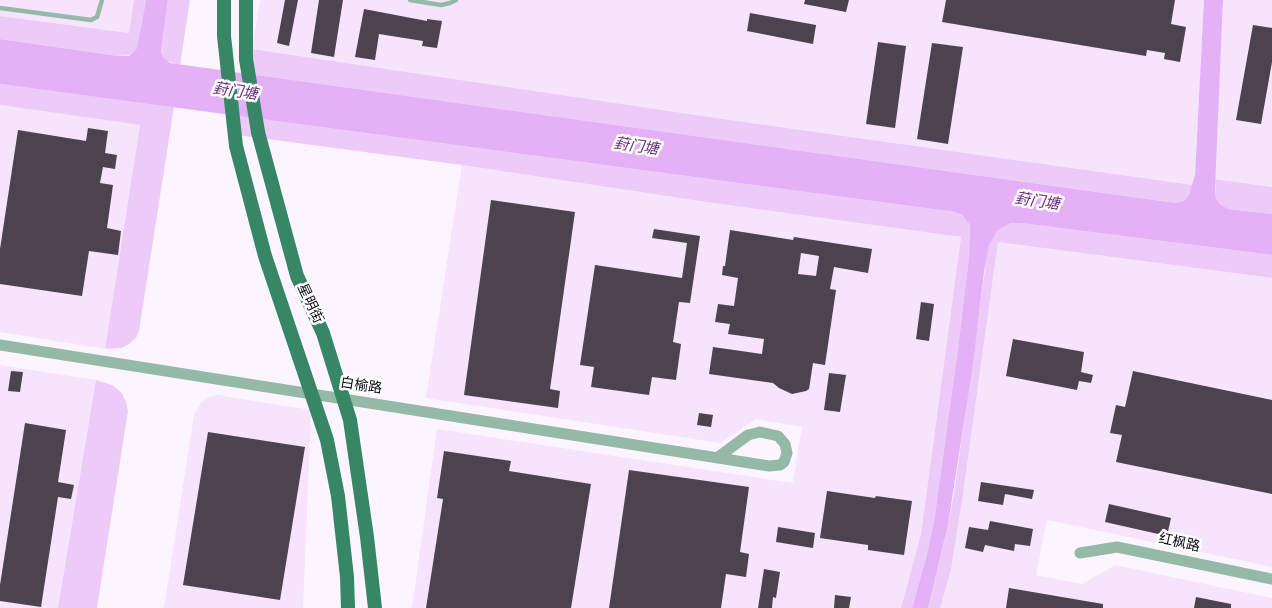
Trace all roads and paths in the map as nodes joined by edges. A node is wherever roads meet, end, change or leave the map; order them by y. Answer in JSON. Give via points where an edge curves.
{"nodes":[{"id":1,"x":102,"y":0,"type":"edge"},
{"id":2,"x":224,"y":0,"type":"edge"},
{"id":3,"x":246,"y":0,"type":"edge"},
{"id":4,"x":410,"y":0,"type":"edge"},
{"id":5,"x":456,"y":0,"type":"edge"},
{"id":6,"x":0,"y":8,"type":"edge"},
{"id":7,"x":0,"y":345,"type":"edge"},
{"id":8,"x":313,"y":395,"type":"junction"},
{"id":9,"x":344,"y":399,"type":"junction"},
{"id":10,"x":717,"y":458,"type":"junction"},
{"id":11,"x":1080,"y":553,"type":"dead end"},
{"id":12,"x":1272,"y":579,"type":"edge"},
{"id":13,"x":348,"y":608,"type":"edge"},
{"id":14,"x":375,"y":608,"type":"edge"}],
"edges":[{"from":1,"to":6,"type":"lane","via":[[99,15],[91,20]]},
{"from":2,"to":8,"type":"main road","name":"星明街","via":[[224,36],[236,146],[265,256]]},
{"from":3,"to":9,"type":"main road","name":"星明街","bridge":true,"via":[[246,59],[258,132],[297,276],[323,333]]},
{"from":4,"to":5,"type":"lane","via":[[441,4]]},
{"from":7,"to":8,"type":"street","name":"白榆路"},
{"from":8,"to":9,"type":"street","name":"白榆路"},
{"from":8,"to":13,"type":"main road","name":"星明街","via":[[327,440],[338,496]]},
{"from":9,"to":10,"type":"street","name":"白榆路"},
{"from":9,"to":14,"type":"main road","name":"星明街","via":[[350,420]]},
{"from":10,"to":10,"type":"street","name":"白榆路","via":[[775,467],[784,462],[787,453],[778,436],[760,432],[748,435]]},
{"from":11,"to":12,"type":"street","name":"红枫路","via":[[1117,547]]}]}
